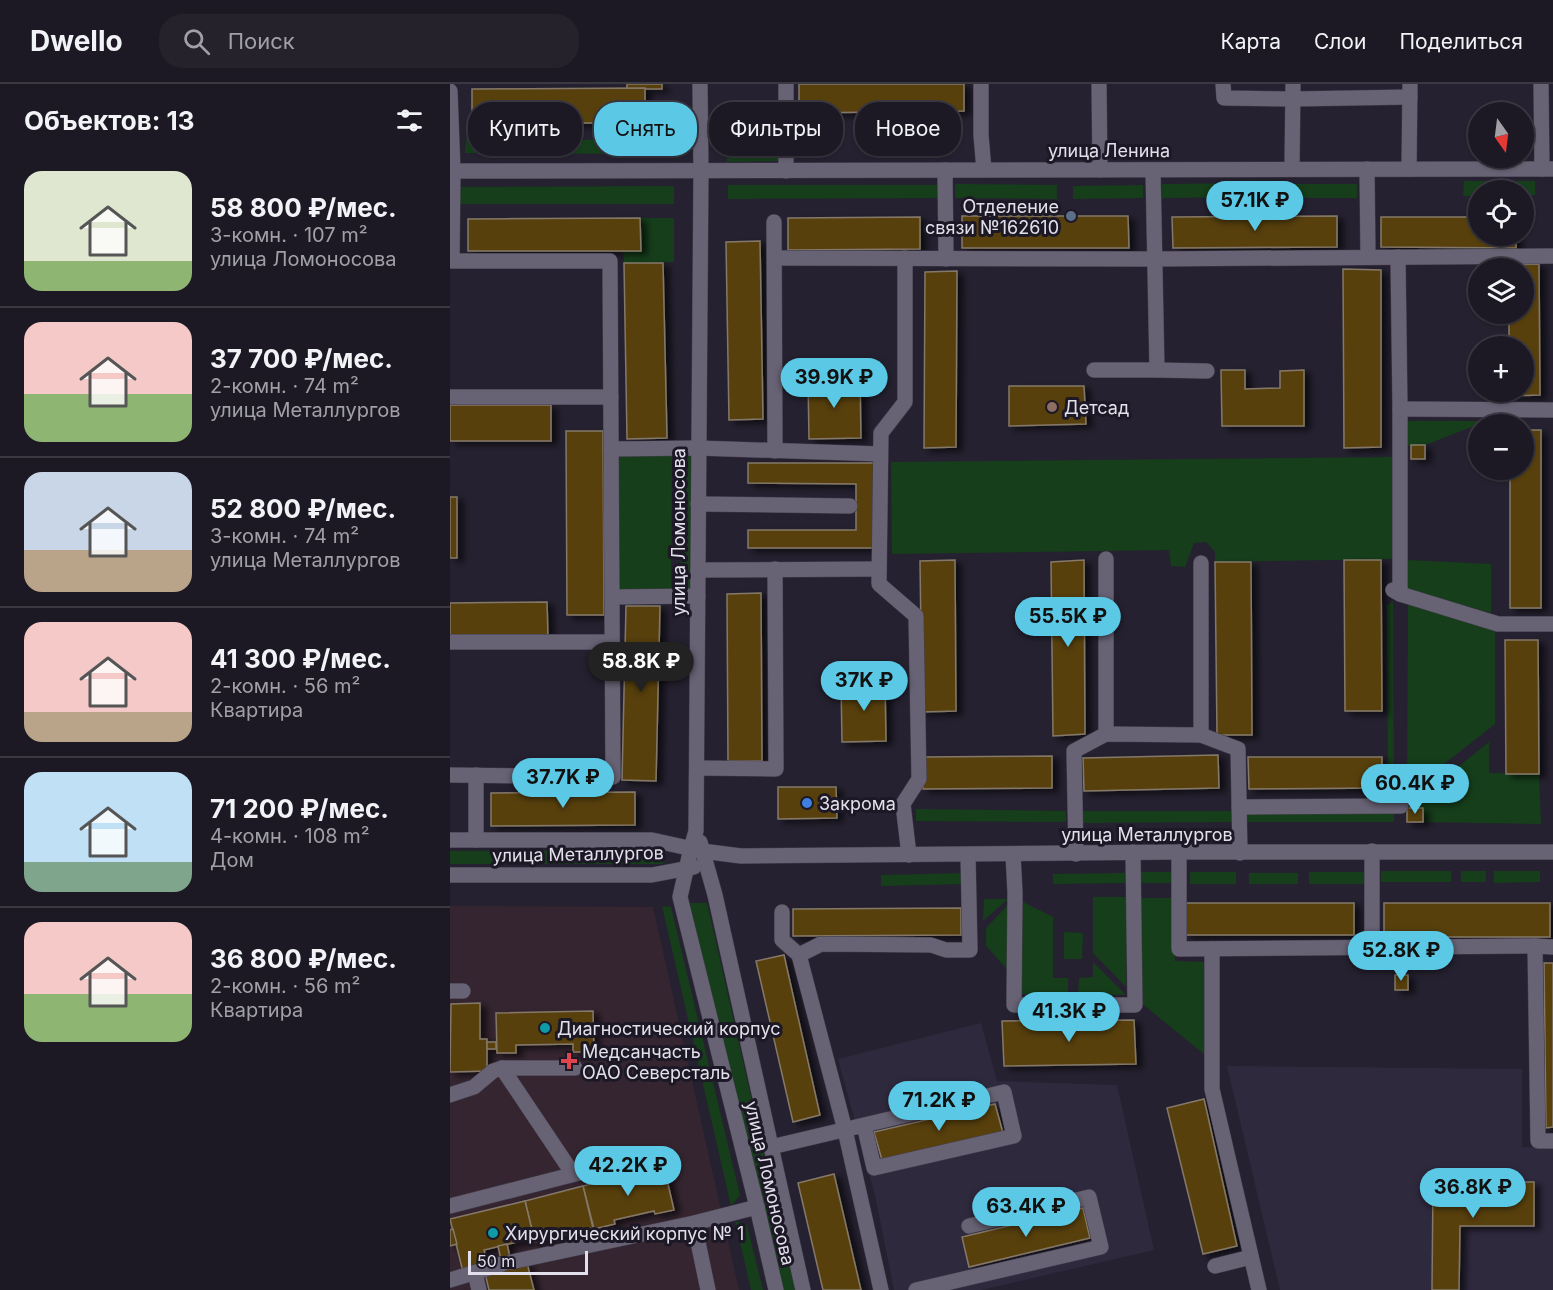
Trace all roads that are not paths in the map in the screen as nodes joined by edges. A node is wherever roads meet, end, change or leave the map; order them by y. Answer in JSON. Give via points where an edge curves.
{"nodes":[{"id":1,"x":700,"y":84,"type":"edge"},
{"id":2,"x":786,"y":84,"type":"edge"},
{"id":3,"x":981,"y":84,"type":"edge"},
{"id":4,"x":1099,"y":84,"type":"edge"},
{"id":5,"x":1223,"y":84,"type":"edge"},
{"id":6,"x":1541,"y":84,"type":"edge"},
{"id":7,"x":1410,"y":90,"type":"edge"},
{"id":8,"x":450,"y":91,"type":"edge"},
{"id":9,"x":1344,"y":91,"type":"edge"},
{"id":10,"x":1293,"y":92,"type":"edge"},
{"id":11,"x":1367,"y":169,"type":"junction"},
{"id":12,"x":1409,"y":169,"type":"junction"},
{"id":13,"x":1547,"y":169,"type":"edge"},
{"id":14,"x":945,"y":170,"type":"junction"},
{"id":15,"x":984,"y":170,"type":"junction"},
{"id":16,"x":1100,"y":170,"type":"junction"},
{"id":17,"x":1153,"y":170,"type":"junction"},
{"id":18,"x":1292,"y":170,"type":"junction"},
{"id":19,"x":452,"y":171,"type":"edge"},
{"id":20,"x":701,"y":171,"type":"junction"},
{"id":21,"x":786,"y":171,"type":"junction"},
{"id":22,"x":774,"y":222,"type":"dead end"},
{"id":23,"x":1368,"y":256,"type":"junction"},
{"id":24,"x":1553,"y":256,"type":"edge"},
{"id":25,"x":1398,"y":257,"type":"junction"},
{"id":26,"x":775,"y":258,"type":"junction"},
{"id":27,"x":905,"y":258,"type":"junction"},
{"id":28,"x":946,"y":259,"type":"junction"},
{"id":29,"x":1154,"y":259,"type":"junction"},
{"id":30,"x":451,"y":261,"type":"edge"},
{"id":31,"x":1094,"y":370,"type":"dead end"},
{"id":32,"x":1157,"y":370,"type":"junction"},
{"id":33,"x":1207,"y":371,"type":"dead end"},
{"id":34,"x":450,"y":397,"type":"edge"},
{"id":35,"x":611,"y":397,"type":"junction"},
{"id":36,"x":1400,"y":409,"type":"junction"},
{"id":37,"x":1553,"y":410,"type":"edge"},
{"id":38,"x":698,"y":448,"type":"junction"},
{"id":39,"x":611,"y":449,"type":"junction"},
{"id":40,"x":775,"y":451,"type":"junction"},
{"id":41,"x":880,"y":454,"type":"junction"},
{"id":42,"x":698,"y":504,"type":"junction"},
{"id":43,"x":850,"y":506,"type":"dead end"},
{"id":44,"x":1106,"y":559,"type":"dead end"},
{"id":45,"x":1201,"y":563,"type":"dead end"},
{"id":46,"x":775,"y":569,"type":"junction"},
{"id":47,"x":879,"y":569,"type":"junction"},
{"id":48,"x":698,"y":570,"type":"junction"},
{"id":49,"x":698,"y":596,"type":"junction"},
{"id":50,"x":612,"y":597,"type":"junction"},
{"id":51,"x":1553,"y":624,"type":"edge"},
{"id":52,"x":450,"y":642,"type":"edge"},
{"id":53,"x":612,"y":642,"type":"junction"},
{"id":54,"x":1106,"y":734,"type":"junction"},
{"id":55,"x":1201,"y":735,"type":"junction"},
{"id":56,"x":697,"y":768,"type":"junction"},
{"id":57,"x":450,"y":775,"type":"edge"},
{"id":58,"x":476,"y":775,"type":"junction"},
{"id":59,"x":1401,"y":806,"type":"dead end"},
{"id":60,"x":1239,"y":807,"type":"junction"},
{"id":61,"x":450,"y":840,"type":"edge"},
{"id":62,"x":477,"y":840,"type":"junction"},
{"id":63,"x":1372,"y":851,"type":"junction"},
{"id":64,"x":1133,"y":852,"type":"junction"},
{"id":65,"x":1179,"y":852,"type":"junction"},
{"id":66,"x":1553,"y":852,"type":"edge"},
{"id":67,"x":1240,"y":853,"type":"junction"},
{"id":68,"x":1013,"y":854,"type":"junction"},
{"id":69,"x":1076,"y":854,"type":"junction"},
{"id":70,"x":699,"y":855,"type":"junction"},
{"id":71,"x":909,"y":855,"type":"junction"},
{"id":72,"x":968,"y":855,"type":"junction"},
{"id":73,"x":686,"y":869,"type":"junction"},
{"id":74,"x":450,"y":875,"type":"edge"},
{"id":75,"x":782,"y":912,"type":"dead end"},
{"id":76,"x":1535,"y":946,"type":"junction"},
{"id":77,"x":1372,"y":947,"type":"junction"},
{"id":78,"x":1553,"y":947,"type":"edge"},
{"id":79,"x":1212,"y":949,"type":"junction"},
{"id":80,"x":799,"y":955,"type":"junction"},
{"id":81,"x":502,"y":1068,"type":"junction"},
{"id":82,"x":575,"y":1068,"type":"dead end"},
{"id":83,"x":450,"y":1095,"type":"edge"},
{"id":84,"x":864,"y":1125,"type":"junction"},
{"id":85,"x":845,"y":1130,"type":"junction"},
{"id":86,"x":1553,"y":1141,"type":"edge"},
{"id":87,"x":771,"y":1147,"type":"junction"},
{"id":88,"x":653,"y":1154,"type":"dead end"},
{"id":89,"x":573,"y":1174,"type":"junction"},
{"id":90,"x":450,"y":1206,"type":"edge"},
{"id":91,"x":757,"y":1207,"type":"junction"},
{"id":92,"x":694,"y":1223,"type":"junction"},
{"id":93,"x":969,"y":1226,"type":"dead end"},
{"id":94,"x":1251,"y":1257,"type":"junction"},
{"id":95,"x":1215,"y":1266,"type":"dead end"},
{"id":96,"x":475,"y":1273,"type":"junction"},
{"id":97,"x":450,"y":1280,"type":"edge"},
{"id":98,"x":479,"y":1290,"type":"edge"},
{"id":99,"x":708,"y":1290,"type":"edge"},
{"id":100,"x":776,"y":1290,"type":"edge"},
{"id":101,"x":803,"y":1290,"type":"edge"},
{"id":102,"x":881,"y":1290,"type":"edge"},
{"id":103,"x":916,"y":1290,"type":"edge"},
{"id":104,"x":1259,"y":1290,"type":"edge"}],
"edges":[{"from":1,"to":20,"type":"street","name":"улица Ломоносова"},
{"from":2,"to":21,"type":"street"},
{"from":3,"to":15,"type":"street"},
{"from":4,"to":16,"type":"street"},
{"from":5,"to":10,"type":"street","via":[[1224,98]]},
{"from":6,"to":13,"type":"street"},
{"from":7,"to":9,"type":"street"},
{"from":7,"to":12,"type":"street"},
{"from":8,"to":19,"type":"street"},
{"from":9,"to":10,"type":"street"},
{"from":10,"to":18,"type":"street"},
{"from":11,"to":12,"type":"street","name":"улица Ленина"},
{"from":11,"to":18,"type":"street","name":"улица Ленина"},
{"from":11,"to":23,"type":"street"},
{"from":12,"to":13,"type":"street","name":"улица Ленина"},
{"from":14,"to":15,"type":"street","name":"улица Ленина"},
{"from":14,"to":21,"type":"street","name":"улица Ленина"},
{"from":14,"to":28,"type":"street"},
{"from":15,"to":16,"type":"street","name":"улица Ленина"},
{"from":16,"to":17,"type":"street","name":"улица Ленина"},
{"from":17,"to":18,"type":"street","name":"улица Ленина"},
{"from":17,"to":29,"type":"street"},
{"from":19,"to":20,"type":"street","name":"улица Ленина"},
{"from":19,"to":30,"type":"street"},
{"from":20,"to":21,"type":"street","name":"улица Ленина"},
{"from":20,"to":38,"type":"street","name":"улица Ломоносова"},
{"from":22,"to":26,"type":"street"},
{"from":23,"to":25,"type":"street"},
{"from":23,"to":29,"type":"street"},
{"from":24,"to":25,"type":"street"},
{"from":25,"to":36,"type":"street"},
{"from":26,"to":27,"type":"street"},
{"from":26,"to":40,"type":"street"},
{"from":27,"to":28,"type":"street"},
{"from":27,"to":41,"type":"street","via":[[905,402],[881,433]]},
{"from":28,"to":29,"type":"street"},
{"from":29,"to":32,"type":"street"},
{"from":30,"to":35,"type":"street","via":[[610,261]]},
{"from":31,"to":32,"type":"street"},
{"from":32,"to":33,"type":"street"},
{"from":34,"to":35,"type":"street"},
{"from":35,"to":39,"type":"street"},
{"from":36,"to":37,"type":"street"},
{"from":36,"to":51,"type":"street","via":[[1395,591],[1498,624]]},
{"from":38,"to":39,"type":"street"},
{"from":38,"to":40,"type":"street"},
{"from":38,"to":42,"type":"street","name":"улица Ломоносова"},
{"from":39,"to":50,"type":"street"},
{"from":40,"to":41,"type":"street"},
{"from":41,"to":47,"type":"street"},
{"from":42,"to":43,"type":"street"},
{"from":42,"to":48,"type":"street","name":"улица Ломоносова"},
{"from":44,"to":54,"type":"street"},
{"from":45,"to":55,"type":"street"},
{"from":46,"to":47,"type":"street"},
{"from":46,"to":48,"type":"street"},
{"from":46,"to":56,"type":"street","via":[[776,769]]},
{"from":47,"to":71,"type":"street","via":[[879,584],[916,616],[919,779],[903,804]]},
{"from":48,"to":49,"type":"street","name":"улица Ломоносова"},
{"from":49,"to":50,"type":"street"},
{"from":49,"to":56,"type":"street","name":"улица Ломоносова"},
{"from":50,"to":53,"type":"street"},
{"from":52,"to":53,"type":"street"},
{"from":53,"to":58,"type":"street","via":[[613,777]]},
{"from":54,"to":55,"type":"street"},
{"from":54,"to":69,"type":"street","via":[[1074,751]]},
{"from":55,"to":60,"type":"street","via":[[1238,749]]},
{"from":56,"to":70,"type":"street","name":"улица Ломоносова"},
{"from":57,"to":58,"type":"street"},
{"from":58,"to":62,"type":"street"},
{"from":59,"to":60,"type":"street"},
{"from":60,"to":67,"type":"street"},
{"from":61,"to":62,"type":"street","name":"улица Металлургов"},
{"from":62,"to":70,"type":"street","name":"улица Металлургов","via":[[652,840]]},
{"from":63,"to":66,"type":"street","name":"улица Металлургов"},
{"from":63,"to":67,"type":"street","name":"улица Металлургов"},
{"from":63,"to":77,"type":"street"},
{"from":64,"to":65,"type":"street","name":"улица Металлургов"},
{"from":64,"to":68,"type":"street","via":[[1135,1005],[1014,1005]]},
{"from":64,"to":69,"type":"street","name":"улица Металлургов"},
{"from":65,"to":67,"type":"street","name":"улица Металлургов"},
{"from":65,"to":79,"type":"street","via":[[1179,949]]},
{"from":68,"to":69,"type":"street","name":"улица Металлургов"},
{"from":68,"to":72,"type":"street","name":"улица Металлургов"},
{"from":70,"to":71,"type":"street","name":"улица Металлургов"},
{"from":70,"to":73,"type":"street","name":"улица Металлургов"},
{"from":70,"to":87,"type":"street","name":"улица Ломоносова","via":[[717,907]]},
{"from":71,"to":72,"type":"street","name":"улица Металлургов"},
{"from":72,"to":80,"type":"street","via":[[970,950],[946,950],[931,945],[821,944]]},
{"from":73,"to":74,"type":"street","name":"улица Металлургов","via":[[652,875]]},
{"from":73,"to":91,"type":"street","name":"улица Ломоносова","via":[[680,897]]},
{"from":75,"to":80,"type":"street","via":[[782,940]]},
{"from":76,"to":77,"type":"street"},
{"from":76,"to":78,"type":"street"},
{"from":76,"to":86,"type":"street","via":[[1538,1141]]},
{"from":77,"to":79,"type":"street"},
{"from":79,"to":94,"type":"street","via":[[1212,1089]]},
{"from":80,"to":85,"type":"street"},
{"from":81,"to":82,"type":"street"},
{"from":81,"to":83,"type":"street","via":[[474,1087]]},
{"from":81,"to":89,"type":"street"},
{"from":84,"to":84,"type":"street","via":[[1004,1092],[1014,1136],[874,1168]]},
{"from":84,"to":85,"type":"street"},
{"from":85,"to":87,"type":"street"},
{"from":85,"to":102,"type":"street"},
{"from":87,"to":101,"type":"street","name":"улица Ломоносова"},
{"from":88,"to":89,"type":"street"},
{"from":89,"to":90,"type":"street"},
{"from":91,"to":92,"type":"street"},
{"from":91,"to":100,"type":"street","name":"улица Ломоносова"},
{"from":92,"to":96,"type":"street"},
{"from":92,"to":99,"type":"street"},
{"from":93,"to":103,"type":"street","via":[[1089,1197],[1101,1247]]},
{"from":94,"to":95,"type":"street"},
{"from":94,"to":104,"type":"street"},
{"from":96,"to":97,"type":"street"},
{"from":96,"to":98,"type":"street"}]}
